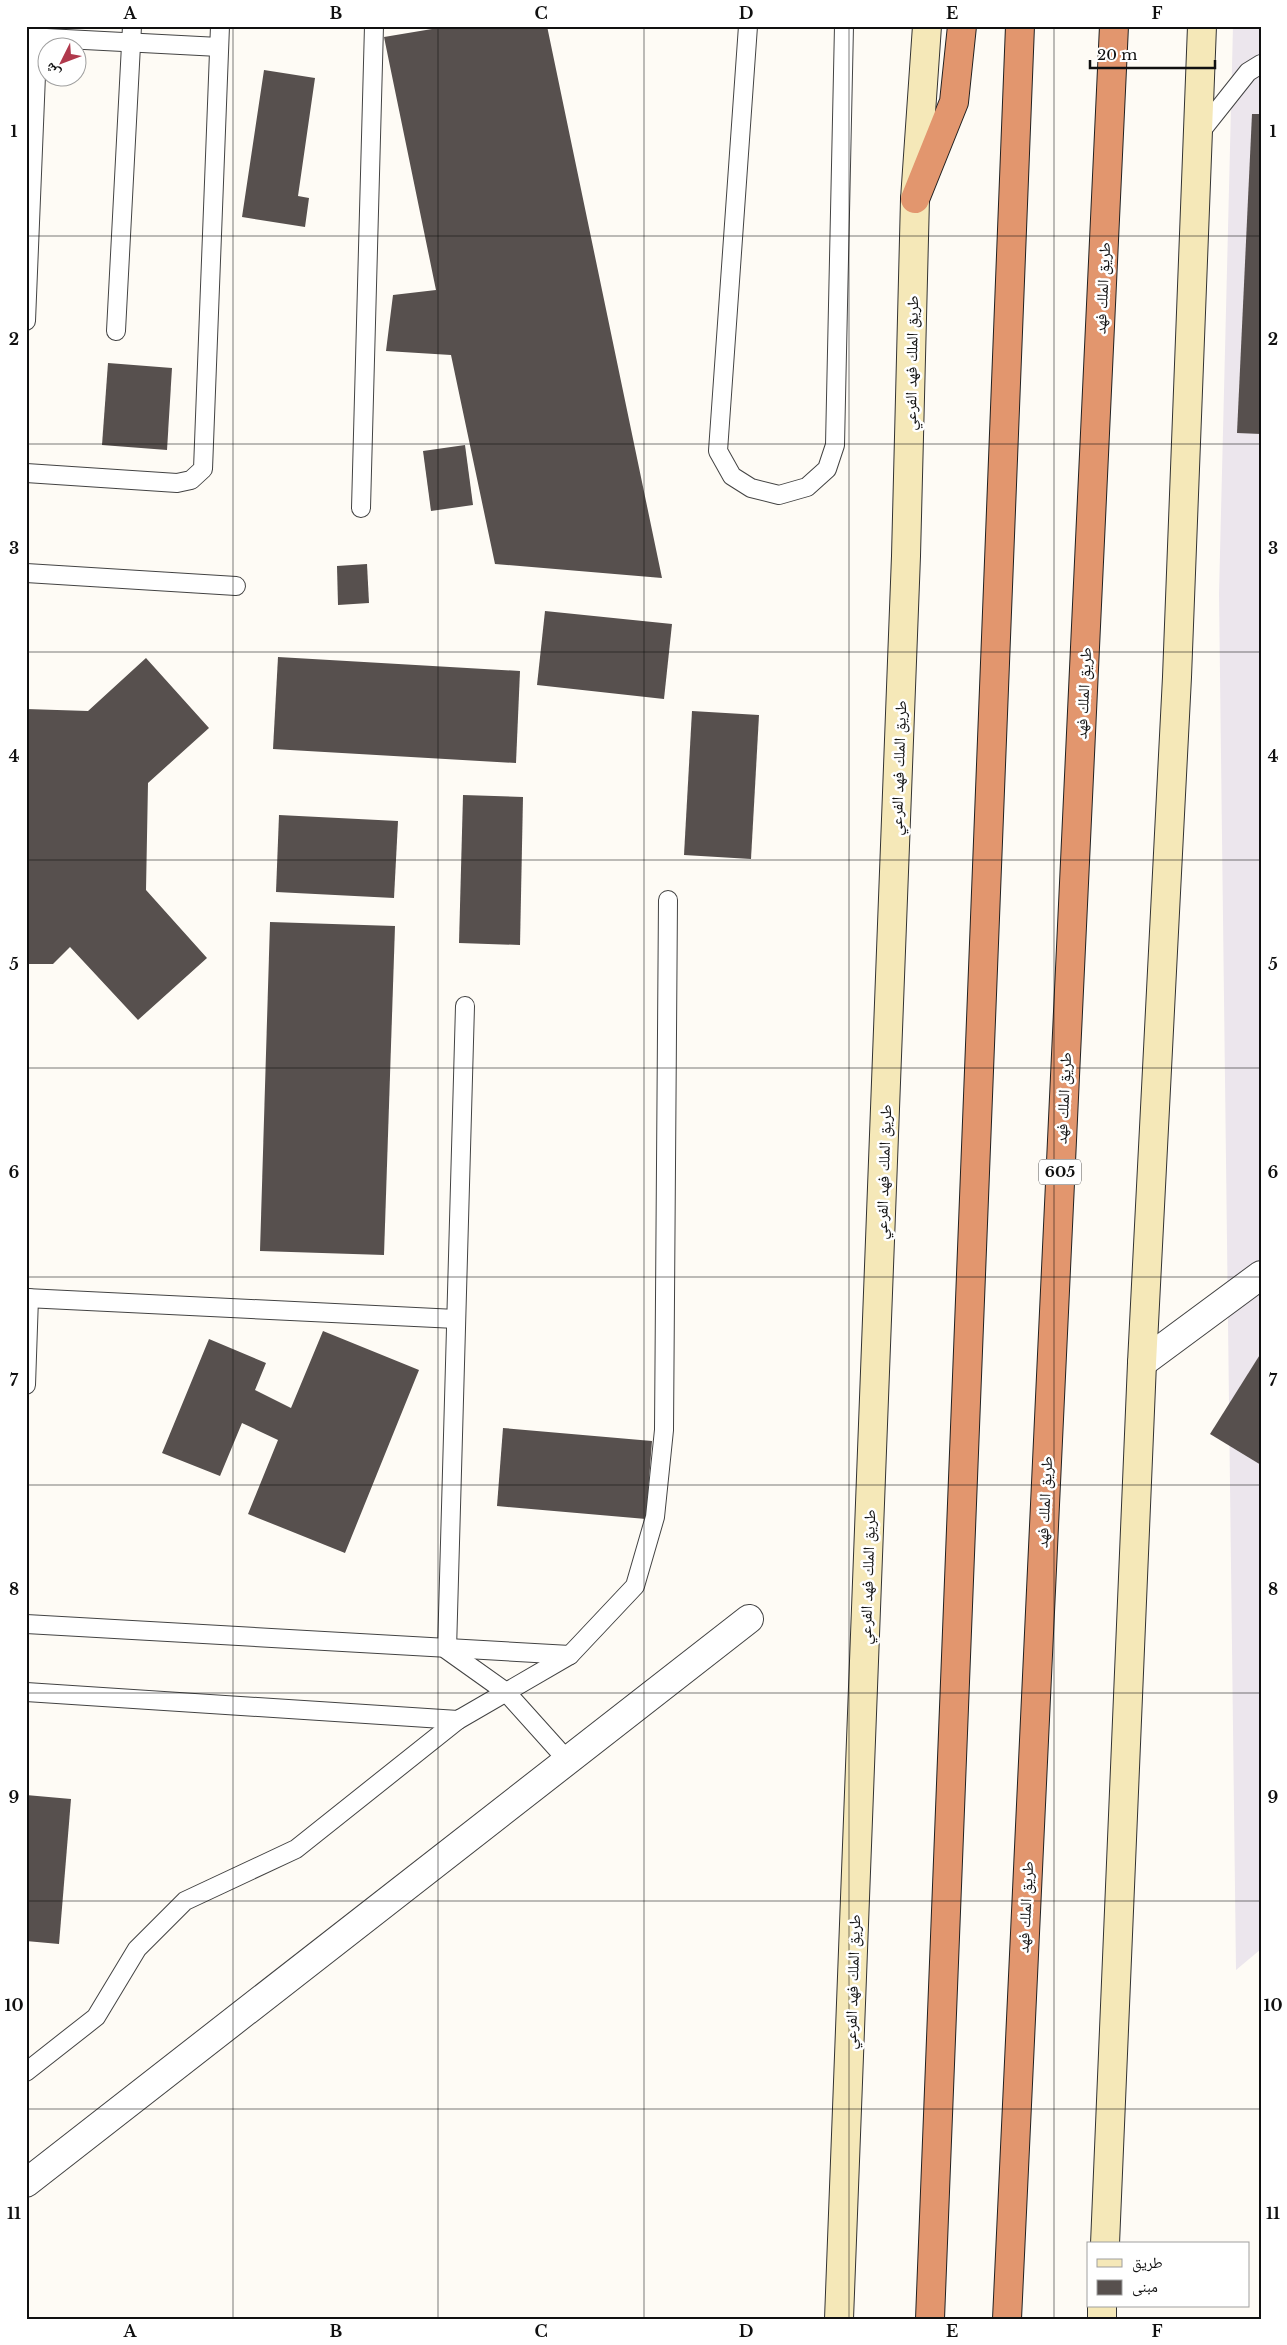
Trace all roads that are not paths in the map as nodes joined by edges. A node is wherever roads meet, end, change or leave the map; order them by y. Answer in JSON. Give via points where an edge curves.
{"nodes":[{"id":1,"x":220,"y":26,"type":"edge"},
{"id":2,"x":374,"y":26,"type":"edge"},
{"id":3,"x":748,"y":26,"type":"edge"},
{"id":4,"x":844,"y":26,"type":"edge"},
{"id":5,"x":926,"y":26,"type":"edge"},
{"id":6,"x":962,"y":26,"type":"edge"},
{"id":7,"x":1020,"y":26,"type":"edge"},
{"id":8,"x":1114,"y":26,"type":"edge"},
{"id":9,"x":1202,"y":26,"type":"edge"},
{"id":10,"x":34,"y":33,"type":"edge"},
{"id":11,"x":131,"y":34,"type":"edge"},
{"id":12,"x":219,"y":47,"type":"junction"},
{"id":13,"x":1261,"y":64,"type":"edge"},
{"id":14,"x":1198,"y":135,"type":"junction"},
{"id":15,"x":915,"y":199,"type":"junction"},
{"id":16,"x":26,"y":321,"type":"edge"},
{"id":17,"x":116,"y":331,"type":"dead end"},
{"id":18,"x":26,"y":473,"type":"edge"},
{"id":19,"x":361,"y":508,"type":"dead end"},
{"id":20,"x":26,"y":574,"type":"edge"},
{"id":21,"x":236,"y":586,"type":"dead end"},
{"id":22,"x":668,"y":900,"type":"dead end"},
{"id":23,"x":465,"y":1006,"type":"dead end"},
{"id":24,"x":1261,"y":1275,"type":"edge"},
{"id":25,"x":28,"y":1298,"type":"edge"},
{"id":26,"x":456,"y":1319,"type":"junction"},
{"id":27,"x":1142,"y":1363,"type":"junction"},
{"id":28,"x":26,"y":1385,"type":"edge"},
{"id":29,"x":749,"y":1619,"type":"dead end"},
{"id":30,"x":26,"y":1624,"type":"edge"},
{"id":31,"x":447,"y":1650,"type":"junction"},
{"id":32,"x":570,"y":1655,"type":"junction"},
{"id":33,"x":26,"y":1692,"type":"edge"},
{"id":34,"x":506,"y":1692,"type":"junction"},
{"id":35,"x":458,"y":1720,"type":"junction"},
{"id":36,"x":568,"y":1761,"type":"junction"},
{"id":37,"x":26,"y":2072,"type":"edge"},
{"id":38,"x":26,"y":2184,"type":"edge"},
{"id":39,"x":1105,"y":2242,"type":"edge"},
{"id":40,"x":839,"y":2319,"type":"edge"},
{"id":41,"x":930,"y":2319,"type":"edge"},
{"id":42,"x":1007,"y":2319,"type":"edge"}],
"edges":[{"from":1,"to":12,"type":"lane"},
{"from":2,"to":19,"type":"lane"},
{"from":3,"to":4,"type":"lane","via":[[718,452],[732,476],[751,488],[779,495],[807,488],[827,469],[835,445]]},
{"from":5,"to":15,"type":"main road","name":"طريق الملك فهد الفرعي"},
{"from":6,"to":15,"type":"highway","via":[[954,102]]},
{"from":7,"to":41,"type":"highway"},
{"from":8,"to":42,"type":"highway","name":"طريق الملك فهد","number":"605"},
{"from":9,"to":14,"type":"main road"},
{"from":10,"to":11,"type":"lane"},
{"from":10,"to":16,"type":"lane"},
{"from":11,"to":12,"type":"lane"},
{"from":11,"to":17,"type":"lane"},
{"from":12,"to":18,"type":"lane","via":[[203,468],[191,480],[177,483]]},
{"from":13,"to":14,"type":"lane","via":[[1248,72]]},
{"from":14,"to":27,"type":"main road","via":[[1177,677]]},
{"from":15,"to":40,"type":"main road","name":"طريق الملك فهد الفرعي","via":[[906,556]]},
{"from":20,"to":21,"type":"lane"},
{"from":22,"to":32,"type":"lane","via":[[664,1430],[655,1516],[635,1586]]},
{"from":23,"to":26,"type":"lane"},
{"from":24,"to":27,"type":"street"},
{"from":25,"to":26,"type":"lane"},
{"from":25,"to":28,"type":"lane"},
{"from":26,"to":31,"type":"lane"},
{"from":27,"to":39,"type":"main road"},
{"from":29,"to":36,"type":"street"},
{"from":30,"to":31,"type":"lane"},
{"from":31,"to":32,"type":"lane"},
{"from":31,"to":34,"type":"lane"},
{"from":32,"to":34,"type":"lane"},
{"from":33,"to":35,"type":"lane"},
{"from":34,"to":35,"type":"lane"},
{"from":34,"to":36,"type":"lane"},
{"from":35,"to":37,"type":"lane","via":[[296,1849],[185,1901],[137,1949],[96,2017]]},
{"from":36,"to":38,"type":"street"}]}
